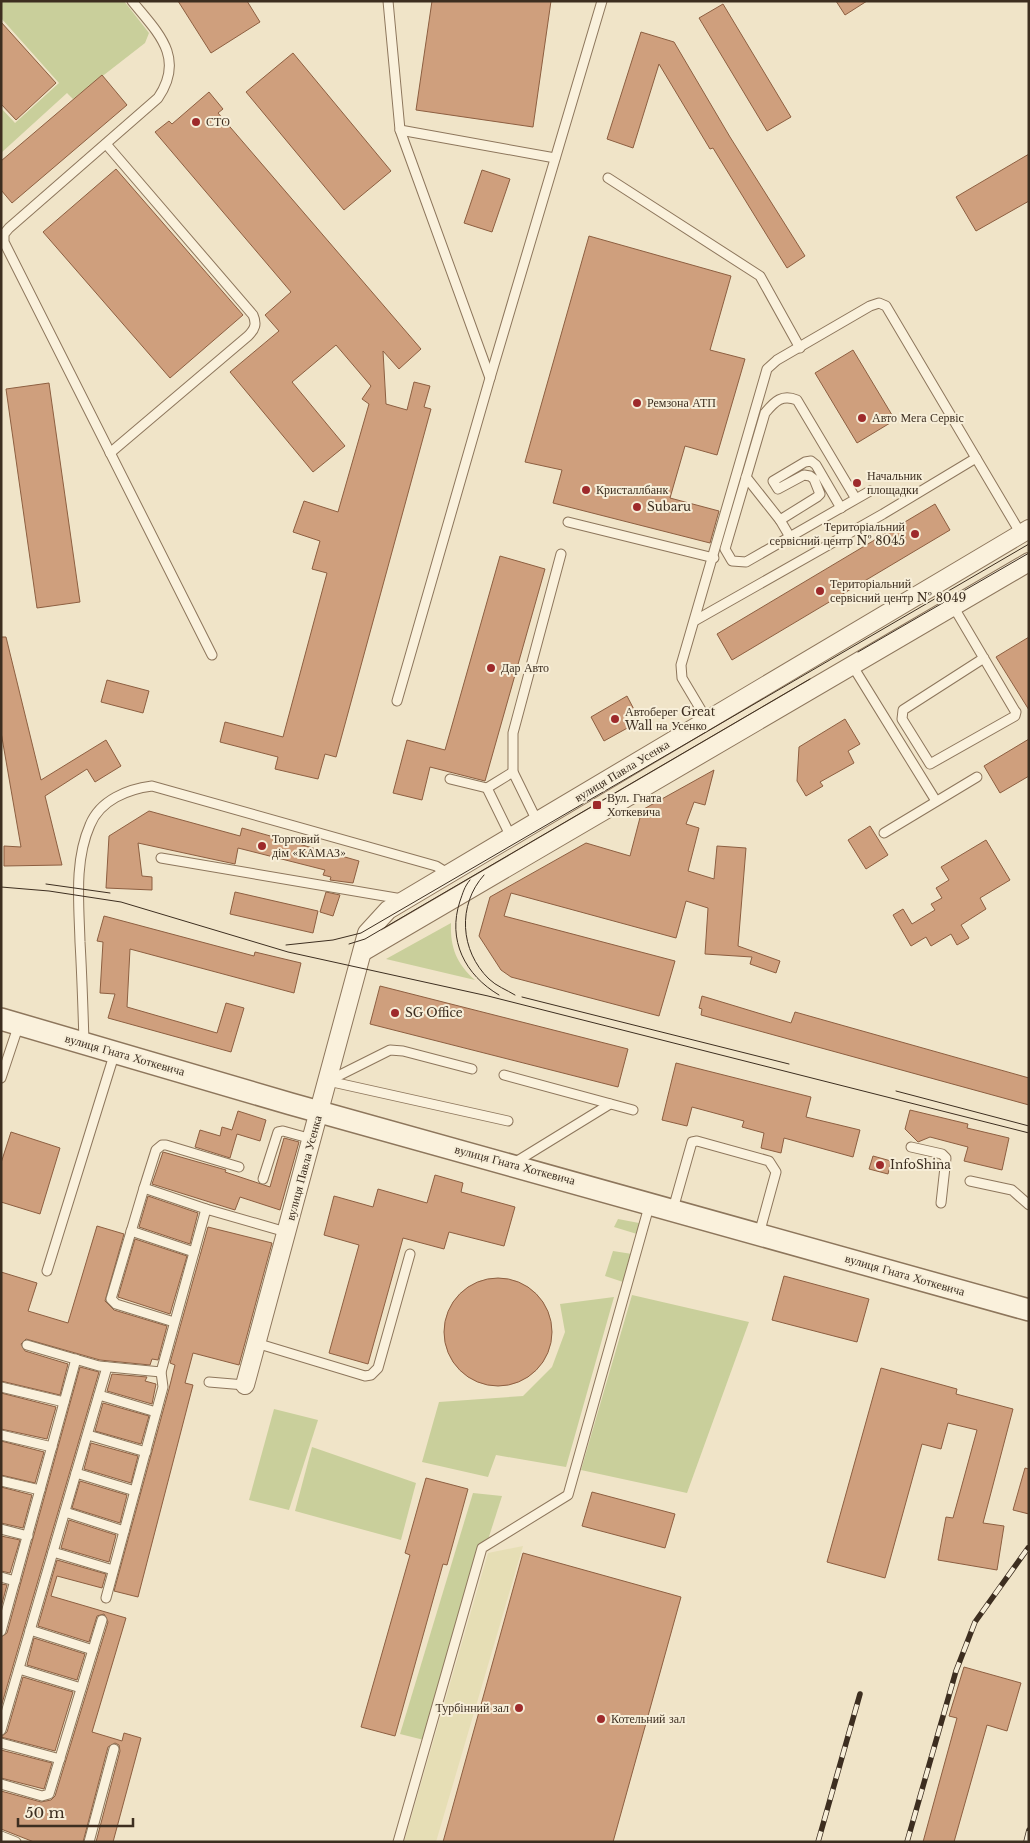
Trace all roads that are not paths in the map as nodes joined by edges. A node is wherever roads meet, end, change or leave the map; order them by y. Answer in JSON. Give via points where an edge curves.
{"nodes":[{"id":1,"x":132,"y":1,"type":"edge"},
{"id":2,"x":388,"y":1,"type":"edge"},
{"id":3,"x":602,"y":1,"type":"edge"},
{"id":4,"x":400,"y":130,"type":"junction"},
{"id":5,"x":106,"y":144,"type":"junction"},
{"id":6,"x":555,"y":158,"type":"junction"},
{"id":7,"x":608,"y":178,"type":"dead end"},
{"id":8,"x":800,"y":348,"type":"junction"},
{"id":9,"x":490,"y":378,"type":"junction"},
{"id":10,"x":110,"y":453,"type":"junction"},
{"id":11,"x":976,"y":458,"type":"junction"},
{"id":12,"x":746,"y":476,"type":"junction"},
{"id":13,"x":870,"y":491,"type":"dead end"},
{"id":14,"x":856,"y":499,"type":"junction"},
{"id":15,"x":841,"y":508,"type":"junction"},
{"id":16,"x":780,"y":520,"type":"junction"},
{"id":17,"x":568,"y":522,"type":"dead end"},
{"id":18,"x":1025,"y":532,"type":"edge"},
{"id":19,"x":790,"y":537,"type":"junction"},
{"id":20,"x":561,"y":554,"type":"dead end"},
{"id":21,"x":714,"y":558,"type":"junction"},
{"id":22,"x":1029,"y":562,"type":"edge"},
{"id":23,"x":953,"y":606,"type":"junction"},
{"id":24,"x":696,"y":620,"type":"junction"},
{"id":25,"x":212,"y":655,"type":"dead end"},
{"id":26,"x":984,"y":658,"type":"junction"},
{"id":27,"x":852,"y":665,"type":"junction"},
{"id":28,"x":397,"y":701,"type":"dead end"},
{"id":29,"x":707,"y":720,"type":"junction"},
{"id":30,"x":513,"y":772,"type":"junction"},
{"id":31,"x":976,"y":777,"type":"dead end"},
{"id":32,"x":450,"y":779,"type":"dead end"},
{"id":33,"x":487,"y":788,"type":"junction"},
{"id":34,"x":936,"y":801,"type":"junction"},
{"id":35,"x":537,"y":821,"type":"junction"},
{"id":36,"x":884,"y":833,"type":"dead end"},
{"id":37,"x":510,"y":837,"type":"junction"},
{"id":38,"x":161,"y":858,"type":"dead end"},
{"id":39,"x":449,"y":874,"type":"junction"},
{"id":40,"x":404,"y":900,"type":"junction"},
{"id":41,"x":364,"y":951,"type":"junction"},
{"id":42,"x":10,"y":1021,"type":"edge"},
{"id":43,"x":84,"y":1043,"type":"junction"},
{"id":44,"x":115,"y":1052,"type":"junction"},
{"id":45,"x":472,"y":1069,"type":"dead end"},
{"id":46,"x":504,"y":1075,"type":"dead end"},
{"id":47,"x":1,"y":1078,"type":"edge"},
{"id":48,"x":328,"y":1081,"type":"junction"},
{"id":49,"x":610,"y":1104,"type":"junction"},
{"id":50,"x":633,"y":1110,"type":"dead end"},
{"id":51,"x":320,"y":1112,"type":"junction"},
{"id":52,"x":508,"y":1121,"type":"dead end"},
{"id":53,"x":312,"y":1139,"type":"junction"},
{"id":54,"x":911,"y":1147,"type":"dead end"},
{"id":55,"x":512,"y":1164,"type":"junction"},
{"id":56,"x":239,"y":1168,"type":"dead end"},
{"id":57,"x":263,"y":1179,"type":"dead end"},
{"id":58,"x":970,"y":1182,"type":"dead end"},
{"id":59,"x":144,"y":1188,"type":"junction"},
{"id":60,"x":650,"y":1203,"type":"junction"},
{"id":61,"x":941,"y":1203,"type":"dead end"},
{"id":62,"x":1029,"y":1205,"type":"edge"},
{"id":63,"x":206,"y":1209,"type":"junction"},
{"id":64,"x":673,"y":1209,"type":"junction"},
{"id":65,"x":131,"y":1231,"type":"junction"},
{"id":66,"x":286,"y":1232,"type":"junction"},
{"id":67,"x":759,"y":1234,"type":"junction"},
{"id":68,"x":194,"y":1252,"type":"junction"},
{"id":69,"x":410,"y":1254,"type":"dead end"},
{"id":70,"x":48,"y":1271,"type":"dead end"},
{"id":71,"x":1029,"y":1310,"type":"edge"},
{"id":72,"x":174,"y":1322,"type":"junction"},
{"id":73,"x":256,"y":1343,"type":"junction"},
{"id":74,"x":27,"y":1345,"type":"dead end"},
{"id":75,"x":76,"y":1359,"type":"junction"},
{"id":76,"x":107,"y":1367,"type":"junction"},
{"id":77,"x":160,"y":1372,"type":"junction"},
{"id":78,"x":210,"y":1382,"type":"dead end"},
{"id":79,"x":245,"y":1385,"type":"joint"},
{"id":80,"x":1,"y":1387,"type":"edge"},
{"id":81,"x":99,"y":1396,"type":"junction"},
{"id":82,"x":64,"y":1402,"type":"junction"},
{"id":83,"x":156,"y":1412,"type":"junction"},
{"id":84,"x":1,"y":1434,"type":"edge"},
{"id":85,"x":88,"y":1435,"type":"junction"},
{"id":86,"x":52,"y":1448,"type":"junction"},
{"id":87,"x":146,"y":1452,"type":"junction"},
{"id":88,"x":76,"y":1474,"type":"junction"},
{"id":89,"x":1,"y":1481,"type":"edge"},
{"id":90,"x":40,"y":1490,"type":"junction"},
{"id":91,"x":135,"y":1491,"type":"junction"},
{"id":92,"x":65,"y":1512,"type":"junction"},
{"id":93,"x":1,"y":1529,"type":"edge"},
{"id":94,"x":124,"y":1530,"type":"junction"},
{"id":95,"x":28,"y":1536,"type":"junction"},
{"id":96,"x":53,"y":1552,"type":"junction"},
{"id":97,"x":113,"y":1570,"type":"junction"},
{"id":98,"x":1,"y":1577,"type":"edge"},
{"id":99,"x":15,"y":1581,"type":"junction"},
{"id":100,"x":106,"y":1598,"type":"dead end"},
{"id":101,"x":102,"y":1620,"type":"dead end"},
{"id":102,"x":2,"y":1627,"type":"edge"},
{"id":103,"x":30,"y":1630,"type":"junction"},
{"id":104,"x":93,"y":1650,"type":"junction"},
{"id":105,"x":19,"y":1669,"type":"junction"},
{"id":106,"x":81,"y":1688,"type":"junction"},
{"id":107,"x":1,"y":1730,"type":"edge"},
{"id":108,"x":1,"y":1742,"type":"edge"},
{"id":109,"x":114,"y":1749,"type":"dead end"},
{"id":110,"x":60,"y":1759,"type":"junction"},
{"id":111,"x":1,"y":1784,"type":"edge"},
{"id":112,"x":1,"y":1836,"type":"edge"},
{"id":113,"x":16,"y":1842,"type":"edge"},
{"id":114,"x":89,"y":1842,"type":"edge"},
{"id":115,"x":398,"y":1842,"type":"edge"}],
"edges":[{"from":1,"to":5,"type":"lane","via":[[166,44],[170,58],[169,76],[158,98]]},
{"from":2,"to":4,"type":"lane"},
{"from":3,"to":6,"type":"lane"},
{"from":4,"to":6,"type":"lane"},
{"from":4,"to":9,"type":"lane"},
{"from":5,"to":10,"type":"lane","via":[[9,228],[4,234],[4,242]]},
{"from":5,"to":10,"type":"lane","via":[[256,321],[248,336]]},
{"from":6,"to":9,"type":"lane"},
{"from":7,"to":8,"type":"lane","via":[[760,276]]},
{"from":8,"to":11,"type":"lane","via":[[870,306],[879,303],[886,306]]},
{"from":8,"to":21,"type":"lane","via":[[767,369]]},
{"from":9,"to":28,"type":"lane"},
{"from":10,"to":25,"type":"lane"},
{"from":11,"to":18,"type":"lane"},
{"from":11,"to":24,"type":"lane"},
{"from":12,"to":14,"type":"lane","via":[[765,413],[781,398],[789,397],[797,400]]},
{"from":12,"to":16,"type":"lane"},
{"from":12,"to":19,"type":"lane","via":[[725,549],[728,556],[732,561],[746,562]]},
{"from":13,"to":14,"type":"lane"},
{"from":14,"to":15,"type":"lane"},
{"from":15,"to":16,"type":"lane","via":[[816,465],[812,461],[805,462],[775,479],[774,484],[778,490],[804,475],[810,476],[820,494]]},
{"from":15,"to":19,"type":"lane"},
{"from":16,"to":19,"type":"lane"},
{"from":17,"to":21,"type":"lane"},
{"from":18,"to":29,"type":"street","name":"вулиця Павла Усенка"},
{"from":20,"to":30,"type":"lane","via":[[513,733]]},
{"from":21,"to":24,"type":"lane"},
{"from":22,"to":23,"type":"street","name":"вулиця Павла Усенка"},
{"from":23,"to":26,"type":"lane"},
{"from":23,"to":27,"type":"street","name":"вулиця Павла Усенка"},
{"from":24,"to":29,"type":"lane","via":[[681,665],[682,678]]},
{"from":26,"to":26,"type":"lane","via":[[1016,714],[930,764],[902,719],[903,710]]},
{"from":27,"to":34,"type":"lane"},
{"from":27,"to":41,"type":"street","name":"вулиця Павла Усенка"},
{"from":29,"to":35,"type":"street","name":"вулиця Павла Усенка"},
{"from":30,"to":33,"type":"lane"},
{"from":30,"to":35,"type":"lane"},
{"from":31,"to":34,"type":"lane"},
{"from":32,"to":33,"type":"lane"},
{"from":33,"to":37,"type":"lane"},
{"from":34,"to":36,"type":"lane"},
{"from":35,"to":37,"type":"street","name":"вулиця Павла Усенка"},
{"from":37,"to":39,"type":"street","name":"вулиця Павла Усенка"},
{"from":38,"to":40,"type":"lane"},
{"from":39,"to":40,"type":"street","name":"вулиця Павла Усенка"},
{"from":39,"to":43,"type":"lane","via":[[436,866],[152,786],[134,788],[100,810],[90,823],[81,852],[78,888]]},
{"from":40,"to":41,"type":"street","name":"вулиця Павла Усенка","via":[[374,923],[367,933]]},
{"from":41,"to":48,"type":"street","name":"вулиця Павла Усенка"},
{"from":42,"to":43,"type":"street","name":"вулиця Гната Хоткевича"},
{"from":42,"to":47,"type":"lane"},
{"from":43,"to":44,"type":"street","name":"вулиця Гната Хоткевича"},
{"from":44,"to":51,"type":"street","name":"вулиця Гната Хоткевича"},
{"from":44,"to":70,"type":"lane"},
{"from":45,"to":48,"type":"lane","via":[[390,1050]]},
{"from":46,"to":49,"type":"lane"},
{"from":48,"to":51,"type":"street","name":"вулиця Павла Усенка"},
{"from":48,"to":52,"type":"lane"},
{"from":49,"to":50,"type":"lane"},
{"from":49,"to":55,"type":"lane"},
{"from":51,"to":53,"type":"street","name":"вулиця Павла Усенка"},
{"from":51,"to":55,"type":"street","name":"вулиця Гната Хоткевича"},
{"from":53,"to":57,"type":"lane","via":[[278,1132]]},
{"from":53,"to":66,"type":"street","name":"вулиця Павла Усенка"},
{"from":54,"to":61,"type":"lane","via":[[942,1154],[946,1158]]},
{"from":55,"to":60,"type":"street","name":"вулиця Гната Хоткевича"},
{"from":56,"to":59,"type":"lane","via":[[162,1145],[156,1150]]},
{"from":58,"to":62,"type":"lane","via":[[1012,1190]]},
{"from":59,"to":63,"type":"lane"},
{"from":59,"to":65,"type":"lane"},
{"from":60,"to":64,"type":"street","name":"вулиця Гната Хоткевича"},
{"from":60,"to":115,"type":"lane","via":[[568,1495],[482,1548]]},
{"from":63,"to":66,"type":"lane"},
{"from":63,"to":68,"type":"lane"},
{"from":64,"to":67,"type":"street","name":"вулиця Гната Хоткевича"},
{"from":64,"to":67,"type":"lane","via":[[692,1142],[769,1160],[776,1172]]},
{"from":65,"to":68,"type":"lane"},
{"from":65,"to":72,"type":"lane","via":[[111,1299],[116,1304]]},
{"from":66,"to":73,"type":"street","name":"вулиця Павла Усенка"},
{"from":67,"to":71,"type":"street","name":"вулиця Гната Хоткевича"},
{"from":68,"to":72,"type":"lane"},
{"from":69,"to":73,"type":"lane","via":[[378,1368],[371,1376]]},
{"from":72,"to":77,"type":"lane"},
{"from":73,"to":79,"type":"street","name":"вулиця Павла Усенка"},
{"from":74,"to":75,"type":"lane"},
{"from":75,"to":76,"type":"lane"},
{"from":75,"to":82,"type":"lane"},
{"from":76,"to":77,"type":"lane"},
{"from":76,"to":81,"type":"lane"},
{"from":77,"to":83,"type":"lane","via":[[164,1387]]},
{"from":78,"to":79,"type":"lane"},
{"from":80,"to":82,"type":"lane"},
{"from":81,"to":83,"type":"lane"},
{"from":81,"to":85,"type":"lane"},
{"from":82,"to":86,"type":"lane"},
{"from":83,"to":87,"type":"lane"},
{"from":84,"to":86,"type":"lane"},
{"from":85,"to":87,"type":"lane"},
{"from":85,"to":88,"type":"lane"},
{"from":86,"to":90,"type":"lane"},
{"from":87,"to":91,"type":"lane"},
{"from":88,"to":91,"type":"lane"},
{"from":88,"to":92,"type":"lane"},
{"from":89,"to":90,"type":"lane"},
{"from":90,"to":95,"type":"lane"},
{"from":91,"to":94,"type":"lane"},
{"from":92,"to":94,"type":"lane"},
{"from":92,"to":96,"type":"lane"},
{"from":93,"to":95,"type":"lane"},
{"from":94,"to":97,"type":"lane"},
{"from":95,"to":99,"type":"lane"},
{"from":96,"to":97,"type":"lane"},
{"from":96,"to":103,"type":"lane"},
{"from":97,"to":100,"type":"lane"},
{"from":98,"to":99,"type":"lane"},
{"from":99,"to":102,"type":"lane"},
{"from":101,"to":104,"type":"lane"},
{"from":103,"to":104,"type":"lane"},
{"from":103,"to":105,"type":"lane"},
{"from":104,"to":106,"type":"lane"},
{"from":105,"to":106,"type":"lane"},
{"from":105,"to":107,"type":"lane"},
{"from":106,"to":110,"type":"lane"},
{"from":108,"to":110,"type":"lane"},
{"from":109,"to":114,"type":"lane"},
{"from":110,"to":111,"type":"lane","via":[[46,1796]]},
{"from":112,"to":113,"type":"lane"}]}
